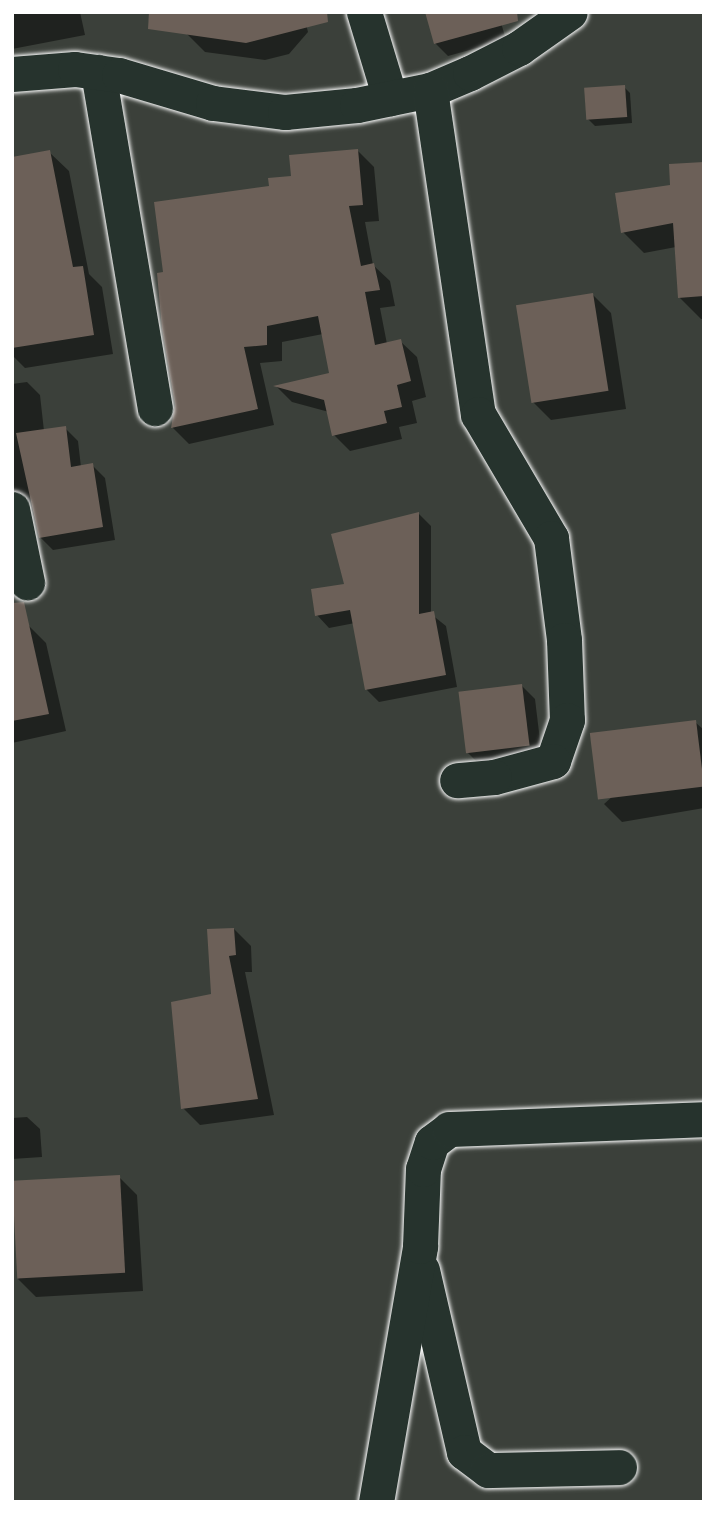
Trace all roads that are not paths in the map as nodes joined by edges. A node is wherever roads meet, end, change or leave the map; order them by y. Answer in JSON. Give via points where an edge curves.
{"nodes":[{"id":1,"x":364,"y":12,"type":"edge"},
{"id":2,"x":570,"y":12,"type":"edge"},
{"id":3,"x":97,"y":72,"type":"junction"},
{"id":4,"x":12,"y":74,"type":"edge"},
{"id":5,"x":430,"y":90,"type":"junction"},
{"id":6,"x":390,"y":98,"type":"junction"},
{"id":7,"x":155,"y":408,"type":"dead end"},
{"id":8,"x":12,"y":509,"type":"edge"},
{"id":9,"x":27,"y":582,"type":"dead end"},
{"id":10,"x":457,"y":780,"type":"dead end"},
{"id":11,"x":704,"y":1119,"type":"edge"},
{"id":12,"x":419,"y":1253,"type":"junction"},
{"id":13,"x":619,"y":1467,"type":"dead end"},
{"id":14,"x":376,"y":1502,"type":"edge"}],
"edges":[{"from":1,"to":6,"type":"street"},
{"from":2,"to":5,"type":"street","via":[[519,48]]},
{"from":3,"to":4,"type":"street","via":[[75,69]]},
{"from":3,"to":6,"type":"street","via":[[213,103],[285,112]]},
{"from":3,"to":7,"type":"street"},
{"from":5,"to":6,"type":"street"},
{"from":5,"to":10,"type":"street","via":[[478,414],[551,538],[564,640],[567,720],[553,761],[494,777]]},
{"from":8,"to":9,"type":"street"},
{"from":11,"to":12,"type":"street","via":[[449,1129],[432,1142],[424,1169]]},
{"from":12,"to":13,"type":"street","via":[[464,1452],[488,1470]]},
{"from":12,"to":14,"type":"street"}]}
